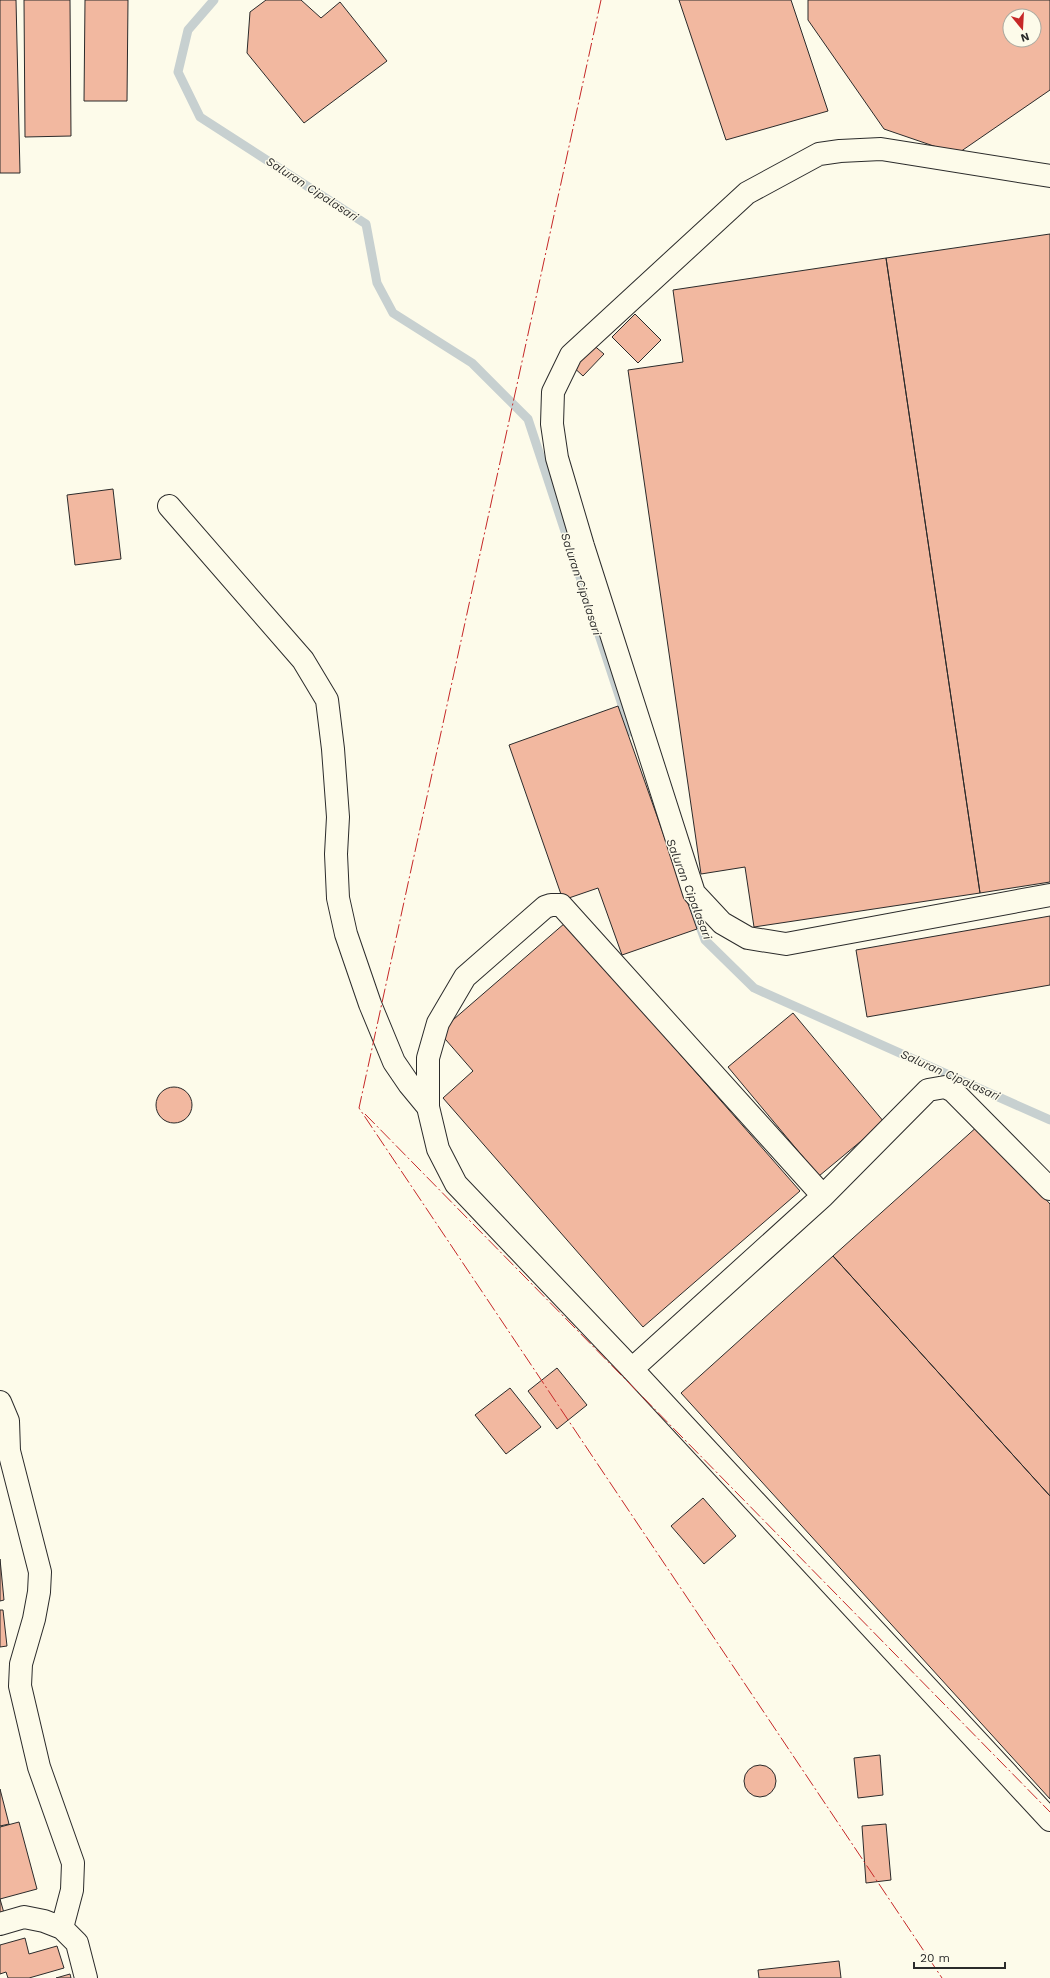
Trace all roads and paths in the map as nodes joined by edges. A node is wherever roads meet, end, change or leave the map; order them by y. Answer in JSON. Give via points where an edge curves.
{"nodes":[{"id":1,"x":1050,"y":176,"type":"edge"},
{"id":2,"x":169,"y":506,"type":"dead end"},
{"id":3,"x":1050,"y":895,"type":"edge"},
{"id":4,"x":428,"y":1106,"type":"junction"},
{"id":5,"x":1050,"y":1189,"type":"edge"},
{"id":6,"x":823,"y":1196,"type":"junction"},
{"id":7,"x":632,"y":1369,"type":"junction"},
{"id":8,"x":0,"y":1402,"type":"edge"},
{"id":9,"x":1050,"y":1820,"type":"edge"},
{"id":10,"x":0,"y":1924,"type":"edge"},
{"id":11,"x":62,"y":1928,"type":"junction"},
{"id":12,"x":86,"y":1978,"type":"edge"}],
"edges":[{"from":1,"to":3,"type":"street","via":[[881,149],[819,154],[796,165],[747,193],[571,355],[553,392],[552,424],[557,458],[583,546],[694,893],[722,923],[748,938],[786,944]]},
{"from":2,"to":4,"type":"street","via":[[303,660],[327,700],[338,818],[338,898],[346,934],[370,1004],[394,1062]]},
{"from":4,"to":6,"type":"street","via":[[428,1058],[438,1024],[465,977],[546,907],[561,905]]},
{"from":4,"to":7,"type":"street","via":[[438,1149],[456,1184]]},
{"from":5,"to":6,"type":"street","via":[[958,1096],[945,1087],[928,1090]]},
{"from":6,"to":7,"type":"street"},
{"from":7,"to":9,"type":"street"},
{"from":8,"to":11,"type":"street","via":[[8,1421],[9,1452],[40,1572],[34,1619],[21,1664],[20,1686],[39,1767],[74,1863],[72,1890]]},
{"from":10,"to":11,"type":"street","via":[[24,1917],[44,1920]]},
{"from":11,"to":12,"type":"street","via":[[77,1943]]}]}
